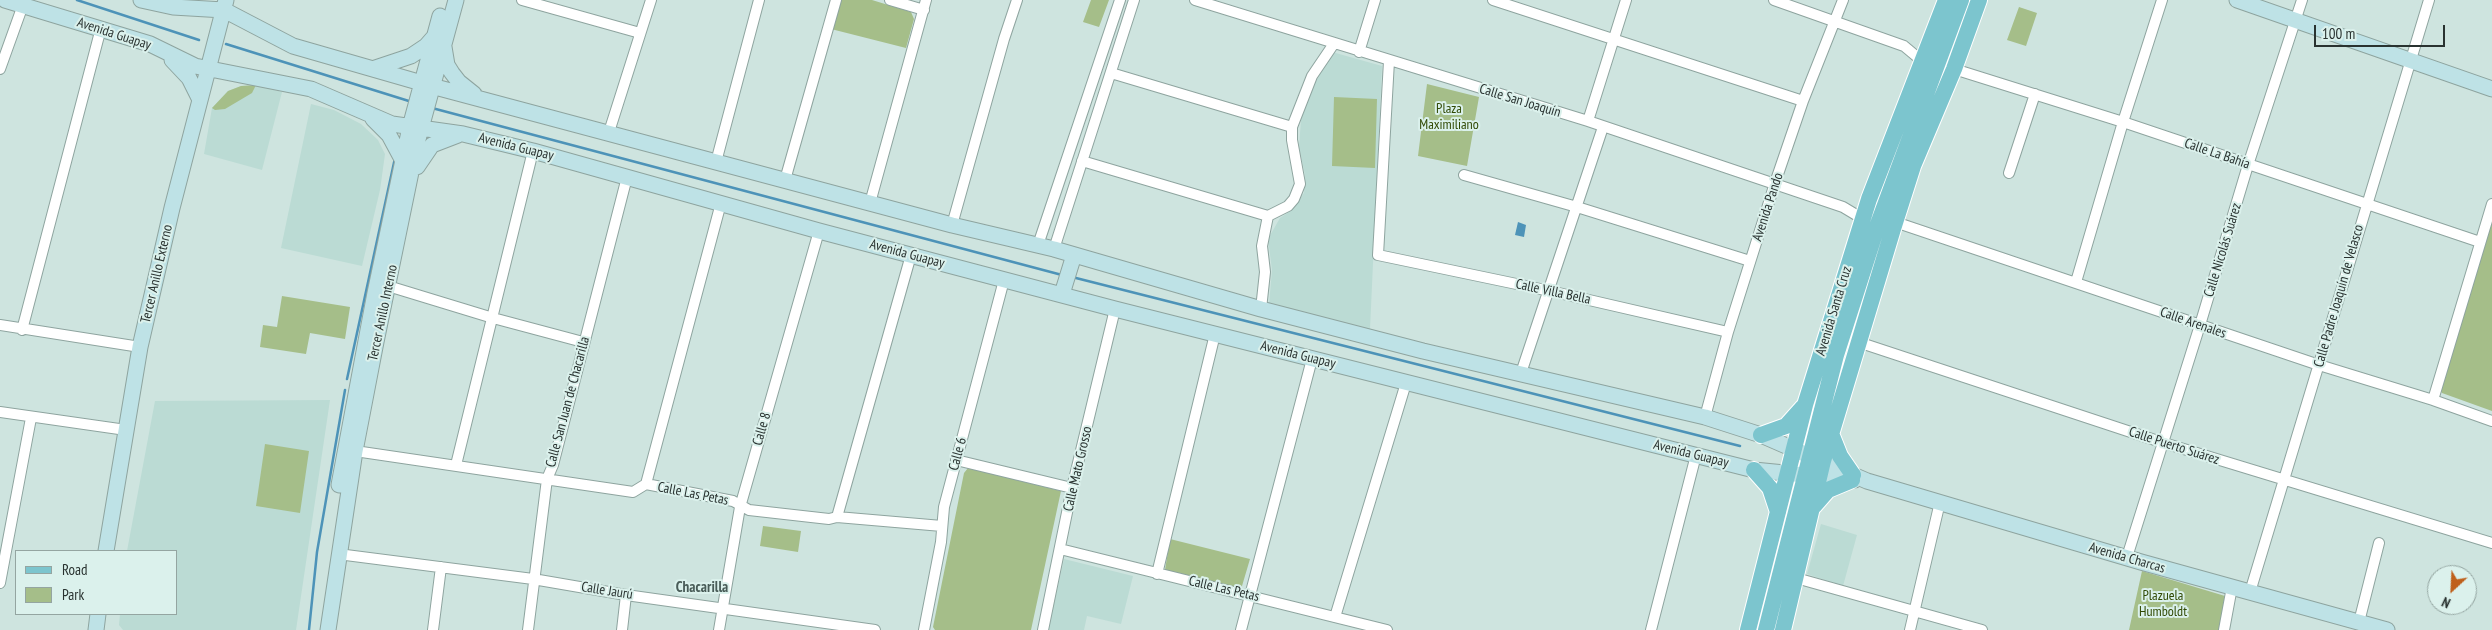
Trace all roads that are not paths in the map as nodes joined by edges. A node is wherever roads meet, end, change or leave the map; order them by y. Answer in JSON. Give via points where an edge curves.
{"nodes":[{"id":1,"x":5,"y":0,"type":"edge"},
{"id":2,"x":142,"y":0,"type":"edge"},
{"id":3,"x":445,"y":0,"type":"edge"},
{"id":4,"x":452,"y":0,"type":"edge"},
{"id":5,"x":456,"y":0,"type":"edge"},
{"id":6,"x":522,"y":0,"type":"edge"},
{"id":7,"x":650,"y":0,"type":"edge"},
{"id":8,"x":759,"y":0,"type":"edge"},
{"id":9,"x":836,"y":0,"type":"edge"},
{"id":10,"x":890,"y":0,"type":"edge"},
{"id":11,"x":1017,"y":0,"type":"edge"},
{"id":12,"x":1120,"y":0,"type":"edge"},
{"id":13,"x":1134,"y":0,"type":"edge"},
{"id":14,"x":1195,"y":0,"type":"edge"},
{"id":15,"x":1375,"y":0,"type":"edge"},
{"id":16,"x":1493,"y":0,"type":"edge"},
{"id":17,"x":1626,"y":0,"type":"edge"},
{"id":18,"x":1774,"y":0,"type":"edge"},
{"id":19,"x":1843,"y":0,"type":"edge"},
{"id":20,"x":1946,"y":0,"type":"edge"},
{"id":21,"x":1961,"y":0,"type":"edge"},
{"id":22,"x":1971,"y":0,"type":"edge"},
{"id":23,"x":1979,"y":0,"type":"edge"},
{"id":24,"x":2162,"y":0,"type":"edge"},
{"id":25,"x":2237,"y":0,"type":"edge"},
{"id":26,"x":2302,"y":0,"type":"edge"},
{"id":27,"x":2429,"y":0,"type":"edge"},
{"id":28,"x":23,"y":5,"type":"junction"},
{"id":29,"x":225,"y":5,"type":"edge"},
{"id":30,"x":925,"y":5,"type":"edge"},
{"id":31,"x":2296,"y":20,"type":"junction"},
{"id":32,"x":1835,"y":21,"type":"junction"},
{"id":33,"x":1971,"y":22,"type":"junction"},
{"id":34,"x":101,"y":28,"type":"junction"},
{"id":35,"x":640,"y":33,"type":"junction"},
{"id":36,"x":442,"y":35,"type":"junction"},
{"id":37,"x":1930,"y":40,"type":"junction"},
{"id":38,"x":1613,"y":41,"type":"junction"},
{"id":39,"x":1333,"y":44,"type":"junction"},
{"id":40,"x":1904,"y":46,"type":"junction"},
{"id":41,"x":1359,"y":52,"type":"junction"},
{"id":42,"x":166,"y":53,"type":"junction"},
{"id":43,"x":1389,"y":60,"type":"junction"},
{"id":44,"x":2410,"y":60,"type":"junction"},
{"id":45,"x":1922,"y":61,"type":"junction"},
{"id":46,"x":374,"y":68,"type":"junction"},
{"id":47,"x":0,"y":69,"type":"edge"},
{"id":48,"x":1954,"y":69,"type":"junction"},
{"id":49,"x":209,"y":70,"type":"junction"},
{"id":50,"x":1111,"y":73,"type":"junction"},
{"id":51,"x":247,"y":76,"type":"junction"},
{"id":52,"x":426,"y":88,"type":"junction"},
{"id":53,"x":2492,"y":88,"type":"edge"},
{"id":54,"x":2035,"y":94,"type":"junction"},
{"id":55,"x":200,"y":100,"type":"junction"},
{"id":56,"x":484,"y":100,"type":"junction"},
{"id":57,"x":1803,"y":101,"type":"junction"},
{"id":58,"x":1083,"y":113,"type":"junction"},
{"id":59,"x":369,"y":114,"type":"junction"},
{"id":60,"x":1096,"y":117,"type":"junction"},
{"id":61,"x":1588,"y":121,"type":"junction"},
{"id":62,"x":417,"y":122,"type":"junction"},
{"id":63,"x":2123,"y":122,"type":"junction"},
{"id":64,"x":1292,"y":127,"type":"junction"},
{"id":65,"x":1603,"y":127,"type":"junction"},
{"id":66,"x":608,"y":132,"type":"junction"},
{"id":67,"x":463,"y":134,"type":"junction"},
{"id":68,"x":533,"y":151,"type":"junction"},
{"id":69,"x":403,"y":161,"type":"junction"},
{"id":70,"x":1082,"y":161,"type":"junction"},
{"id":71,"x":716,"y":162,"type":"junction"},
{"id":72,"x":2248,"y":165,"type":"junction"},
{"id":73,"x":1913,"y":166,"type":"junction"},
{"id":74,"x":2010,"y":174,"type":"dead end"},
{"id":75,"x":1464,"y":175,"type":"dead end"},
{"id":76,"x":627,"y":177,"type":"junction"},
{"id":77,"x":785,"y":180,"type":"junction"},
{"id":78,"x":411,"y":182,"type":"junction"},
{"id":79,"x":1775,"y":183,"type":"junction"},
{"id":80,"x":397,"y":192,"type":"junction"},
{"id":81,"x":1869,"y":199,"type":"junction"},
{"id":82,"x":721,"y":203,"type":"junction"},
{"id":83,"x":870,"y":203,"type":"junction"},
{"id":84,"x":2367,"y":204,"type":"junction"},
{"id":85,"x":2492,"y":204,"type":"edge"},
{"id":86,"x":1843,"y":207,"type":"junction"},
{"id":87,"x":1578,"y":208,"type":"junction"},
{"id":88,"x":1268,"y":216,"type":"junction"},
{"id":89,"x":1863,"y":219,"type":"junction"},
{"id":90,"x":1896,"y":222,"type":"junction"},
{"id":91,"x":952,"y":225,"type":"junction"},
{"id":92,"x":819,"y":231,"type":"junction"},
{"id":93,"x":2480,"y":242,"type":"junction"},
{"id":94,"x":1038,"y":245,"type":"junction"},
{"id":95,"x":1054,"y":249,"type":"junction"},
{"id":96,"x":1870,"y":252,"type":"junction"},
{"id":97,"x":911,"y":254,"type":"junction"},
{"id":98,"x":1074,"y":255,"type":"junction"},
{"id":99,"x":1750,"y":261,"type":"junction"},
{"id":100,"x":1004,"y":280,"type":"junction"},
{"id":101,"x":2076,"y":282,"type":"junction"},
{"id":102,"x":388,"y":286,"type":"junction"},
{"id":103,"x":1063,"y":290,"type":"junction"},
{"id":104,"x":1550,"y":291,"type":"junction"},
{"id":105,"x":1115,"y":309,"type":"junction"},
{"id":106,"x":1261,"y":309,"type":"junction"},
{"id":107,"x":371,"y":313,"type":"junction"},
{"id":108,"x":493,"y":318,"type":"junction"},
{"id":109,"x":0,"y":325,"type":"edge"},
{"id":110,"x":2200,"y":325,"type":"junction"},
{"id":111,"x":22,"y":330,"type":"junction"},
{"id":112,"x":1728,"y":332,"type":"junction"},
{"id":113,"x":1215,"y":334,"type":"junction"},
{"id":114,"x":583,"y":342,"type":"junction"},
{"id":115,"x":1858,"y":342,"type":"junction"},
{"id":116,"x":140,"y":347,"type":"junction"},
{"id":117,"x":363,"y":350,"type":"junction"},
{"id":118,"x":1312,"y":359,"type":"junction"},
{"id":119,"x":2319,"y":365,"type":"junction"},
{"id":120,"x":1521,"y":373,"type":"junction"},
{"id":121,"x":370,"y":376,"type":"junction"},
{"id":122,"x":1406,"y":383,"type":"junction"},
{"id":123,"x":2432,"y":400,"type":"junction"},
{"id":124,"x":1805,"y":405,"type":"junction"},
{"id":125,"x":0,"y":412,"type":"edge"},
{"id":126,"x":1705,"y":417,"type":"junction"},
{"id":127,"x":31,"y":418,"type":"junction"},
{"id":128,"x":2492,"y":421,"type":"edge"},
{"id":129,"x":126,"y":430,"type":"junction"},
{"id":130,"x":1823,"y":434,"type":"junction"},
{"id":131,"x":1761,"y":435,"type":"junction"},
{"id":132,"x":2164,"y":443,"type":"junction"},
{"id":133,"x":355,"y":451,"type":"junction"},
{"id":134,"x":1696,"y":455,"type":"junction"},
{"id":135,"x":956,"y":460,"type":"junction"},
{"id":136,"x":456,"y":464,"type":"junction"},
{"id":137,"x":1812,"y":467,"type":"junction"},
{"id":138,"x":1754,"y":470,"type":"junction"},
{"id":139,"x":1783,"y":471,"type":"junction"},
{"id":140,"x":547,"y":479,"type":"junction"},
{"id":141,"x":1858,"y":479,"type":"junction"},
{"id":142,"x":2283,"y":480,"type":"junction"},
{"id":143,"x":646,"y":484,"type":"junction"},
{"id":144,"x":1072,"y":488,"type":"junction"},
{"id":145,"x":1783,"y":491,"type":"junction"},
{"id":146,"x":1940,"y":502,"type":"junction"},
{"id":147,"x":740,"y":506,"type":"junction"},
{"id":148,"x":1812,"y":510,"type":"junction"},
{"id":149,"x":1778,"y":512,"type":"junction"},
{"id":150,"x":837,"y":517,"type":"junction"},
{"id":151,"x":942,"y":526,"type":"junction"},
{"id":152,"x":2379,"y":543,"type":"dead end"},
{"id":153,"x":2492,"y":544,"type":"edge"},
{"id":154,"x":106,"y":550,"type":"edge"},
{"id":155,"x":1060,"y":550,"type":"junction"},
{"id":156,"x":2127,"y":558,"type":"junction"},
{"id":157,"x":338,"y":559,"type":"junction"},
{"id":158,"x":441,"y":567,"type":"junction"},
{"id":159,"x":1157,"y":574,"type":"junction"},
{"id":160,"x":1796,"y":578,"type":"junction"},
{"id":161,"x":533,"y":579,"type":"junction"},
{"id":162,"x":326,"y":581,"type":"junction"},
{"id":163,"x":0,"y":583,"type":"edge"},
{"id":164,"x":2232,"y":587,"type":"junction"},
{"id":165,"x":2250,"y":592,"type":"junction"},
{"id":166,"x":626,"y":595,"type":"junction"},
{"id":167,"x":1249,"y":595,"type":"junction"},
{"id":168,"x":721,"y":609,"type":"junction"},
{"id":169,"x":1915,"y":611,"type":"junction"},
{"id":170,"x":98,"y":615,"type":"edge"},
{"id":171,"x":1335,"y":617,"type":"junction"},
{"id":172,"x":2350,"y":623,"type":"edge"},
{"id":173,"x":816,"y":626,"type":"edge"},
{"id":174,"x":96,"y":630,"type":"edge"},
{"id":175,"x":319,"y":630,"type":"edge"},
{"id":176,"x":327,"y":630,"type":"edge"},
{"id":177,"x":433,"y":630,"type":"edge"},
{"id":178,"x":528,"y":630,"type":"edge"},
{"id":179,"x":622,"y":630,"type":"edge"},
{"id":180,"x":719,"y":630,"type":"edge"},
{"id":181,"x":875,"y":630,"type":"edge"},
{"id":182,"x":924,"y":630,"type":"edge"},
{"id":183,"x":1043,"y":630,"type":"edge"},
{"id":184,"x":1241,"y":630,"type":"edge"},
{"id":185,"x":1387,"y":630,"type":"edge"},
{"id":186,"x":1652,"y":630,"type":"edge"},
{"id":187,"x":1748,"y":630,"type":"edge"},
{"id":188,"x":1766,"y":630,"type":"edge"},
{"id":189,"x":1784,"y":630,"type":"edge"},
{"id":190,"x":1910,"y":630,"type":"edge"},
{"id":191,"x":1982,"y":630,"type":"edge"},
{"id":192,"x":2224,"y":630,"type":"edge"},
{"id":193,"x":2387,"y":630,"type":"edge"}],
"edges":[{"from":1,"to":28,"type":"main road","name":"Avenida Guapay"},
{"from":2,"to":29,"type":"main road","via":[[173,7]]},
{"from":3,"to":36,"type":"main road","name":"Tercer Anillo Interno"},
{"from":4,"to":36,"type":"main road"},
{"from":5,"to":36,"type":"main road","name":"Tercer Anillo Interno"},
{"from":6,"to":35,"type":"street"},
{"from":7,"to":35,"type":"street"},
{"from":8,"to":71,"type":"street"},
{"from":9,"to":77,"type":"street"},
{"from":10,"to":30,"type":"street"},
{"from":11,"to":91,"type":"street"},
{"from":12,"to":58,"type":"street"},
{"from":13,"to":50,"type":"street"},
{"from":14,"to":39,"type":"street","name":"Calle San Joaquín"},
{"from":15,"to":41,"type":"street"},
{"from":16,"to":38,"type":"street"},
{"from":17,"to":38,"type":"street"},
{"from":18,"to":32,"type":"street"},
{"from":19,"to":32,"type":"street","name":"Avenida Pando"},
{"from":20,"to":37,"type":"main road","name":"Avenida Santa Cruz"},
{"from":21,"to":96,"type":"main road","name":"Avenida Santa Cruz"},
{"from":22,"to":33,"type":"main road"},
{"from":23,"to":33,"type":"main road","name":"Avenida Santa Cruz"},
{"from":24,"to":63,"type":"street"},
{"from":25,"to":31,"type":"main road"},
{"from":26,"to":31,"type":"street","name":"Calle Nicolás Suárez"},
{"from":27,"to":44,"type":"street","name":"Calle Padre Joaquín de Velasco"},
{"from":28,"to":34,"type":"main road","name":"Avenida Guapay"},
{"from":28,"to":47,"type":"street"},
{"from":29,"to":46,"type":"main road","via":[[294,46]]},
{"from":29,"to":49,"type":"main road","name":"Tercer Anillo Externo"},
{"from":30,"to":83,"type":"street"},
{"from":31,"to":44,"type":"main road"},
{"from":31,"to":72,"type":"street","name":"Calle Nicolás Suárez"},
{"from":32,"to":40,"type":"street"},
{"from":32,"to":57,"type":"street","name":"Avenida Pando"},
{"from":33,"to":48,"type":"main road","name":"Avenida Santa Cruz"},
{"from":34,"to":42,"type":"main road","name":"Avenida Guapay","via":[[150,44]]},
{"from":34,"to":111,"type":"street"},
{"from":35,"to":66,"type":"street"},
{"from":36,"to":46,"type":"main road","via":[[411,56]]},
{"from":36,"to":52,"type":"main road","name":"Tercer Anillo Interno"},
{"from":36,"to":56,"type":"main road","via":[[444,56],[453,74],[466,89]]},
{"from":37,"to":40,"type":"street"},
{"from":37,"to":45,"type":"main road","name":"Avenida Santa Cruz"},
{"from":38,"to":57,"type":"street"},
{"from":38,"to":61,"type":"street"},
{"from":39,"to":41,"type":"street","name":"Calle San Joaquín"},
{"from":39,"to":64,"type":"street","via":[[1312,76]]},
{"from":40,"to":45,"type":"street"},
{"from":41,"to":43,"type":"street","name":"Calle San Joaquín"},
{"from":42,"to":49,"type":"main road","name":"Avenida Guapay"},
{"from":42,"to":55,"type":"main road","via":[[189,78]]},
{"from":43,"to":61,"type":"street","name":"Calle San Joaquín"},
{"from":43,"to":104,"type":"street","name":"Calle Villa Bella","via":[[1378,255]]},
{"from":44,"to":53,"type":"main road"},
{"from":44,"to":84,"type":"street","name":"Calle Padre Joaquín de Velasco"},
{"from":45,"to":81,"type":"main road","name":"Avenida Santa Cruz"},
{"from":46,"to":52,"type":"main road"},
{"from":48,"to":54,"type":"street","name":"Calle La Bahía"},
{"from":48,"to":73,"type":"main road","name":"Avenida Santa Cruz"},
{"from":49,"to":51,"type":"main road","name":"Avenida Guapay"},
{"from":49,"to":55,"type":"main road","name":"Tercer Anillo Externo"},
{"from":50,"to":60,"type":"street"},
{"from":50,"to":64,"type":"street"},
{"from":51,"to":55,"type":"main road","via":[[218,83]]},
{"from":51,"to":59,"type":"main road","name":"Avenida Guapay","via":[[311,89]]},
{"from":52,"to":56,"type":"main road"},
{"from":52,"to":62,"type":"main road","name":"Tercer Anillo Interno"},
{"from":54,"to":63,"type":"street","name":"Calle La Bahía"},
{"from":54,"to":74,"type":"street"},
{"from":55,"to":116,"type":"main road","name":"Tercer Anillo Externo"},
{"from":56,"to":66,"type":"main road"},
{"from":57,"to":79,"type":"street","name":"Avenida Pando"},
{"from":58,"to":60,"type":"street"},
{"from":58,"to":94,"type":"street"},
{"from":59,"to":62,"type":"main road","name":"Avenida Guapay","via":[[392,124]]},
{"from":59,"to":69,"type":"main road","via":[[389,135]]},
{"from":60,"to":70,"type":"street"},
{"from":61,"to":65,"type":"street","name":"Calle San Joaquín"},
{"from":62,"to":67,"type":"main road","name":"Avenida Guapay"},
{"from":62,"to":69,"type":"main road","name":"Tercer Anillo Interno"},
{"from":62,"to":78,"type":"main road","name":"Tercer Anillo Interno"},
{"from":63,"to":72,"type":"street","name":"Calle La Bahía"},
{"from":63,"to":101,"type":"street"},
{"from":64,"to":88,"type":"street","via":[[1300,184],[1288,206]]},
{"from":65,"to":79,"type":"street","name":"Calle San Joaquín"},
{"from":65,"to":87,"type":"street"},
{"from":66,"to":71,"type":"main road"},
{"from":67,"to":68,"type":"main road","name":"Avenida Guapay"},
{"from":67,"to":78,"type":"main road","via":[[432,145],[420,158]]},
{"from":68,"to":76,"type":"main road","name":"Avenida Guapay"},
{"from":68,"to":108,"type":"street"},
{"from":69,"to":80,"type":"main road","name":"Tercer Anillo Interno"},
{"from":70,"to":88,"type":"street"},
{"from":70,"to":95,"type":"street"},
{"from":71,"to":77,"type":"main road"},
{"from":72,"to":84,"type":"street","name":"Calle La Bahía"},
{"from":72,"to":110,"type":"street","name":"Calle Nicolás Suárez"},
{"from":73,"to":90,"type":"main road","name":"Avenida Santa Cruz"},
{"from":73,"to":96,"type":"main road"},
{"from":75,"to":87,"type":"street"},
{"from":76,"to":82,"type":"main road","name":"Avenida Guapay"},
{"from":76,"to":114,"type":"street","name":"Calle San Juan de Chacarilla"},
{"from":77,"to":83,"type":"main road"},
{"from":78,"to":102,"type":"main road","name":"Tercer Anillo Interno"},
{"from":79,"to":86,"type":"street","name":"Calle San Joaquín"},
{"from":79,"to":99,"type":"street","name":"Avenida Pando"},
{"from":80,"to":102,"type":"main road","via":[[398,220],[385,279]]},
{"from":80,"to":107,"type":"main road","name":"Tercer Anillo Interno"},
{"from":81,"to":86,"type":"street"},
{"from":81,"to":89,"type":"main road","name":"Avenida Santa Cruz"},
{"from":82,"to":92,"type":"main road","name":"Avenida Guapay"},
{"from":82,"to":143,"type":"street"},
{"from":83,"to":91,"type":"main road"},
{"from":84,"to":93,"type":"street","name":"Calle La Bahía"},
{"from":84,"to":119,"type":"street","name":"Calle Padre Joaquín de Velasco"},
{"from":85,"to":93,"type":"street"},
{"from":86,"to":89,"type":"street","name":"Calle San Joaquín"},
{"from":87,"to":99,"type":"street"},
{"from":87,"to":104,"type":"street"},
{"from":88,"to":106,"type":"street","via":[[1262,246],[1265,272]]},
{"from":89,"to":124,"type":"main road","name":"Avenida Santa Cruz"},
{"from":90,"to":101,"type":"street","name":"Calle Arenales"},
{"from":90,"to":115,"type":"main road","name":"Avenida Santa Cruz"},
{"from":91,"to":94,"type":"main road"},
{"from":92,"to":97,"type":"main road","name":"Avenida Guapay"},
{"from":92,"to":147,"type":"street","name":"Calle 8"},
{"from":93,"to":123,"type":"street"},
{"from":94,"to":95,"type":"main road"},
{"from":95,"to":98,"type":"main road"},
{"from":96,"to":130,"type":"main road","name":"Avenida Santa Cruz","via":[[1836,355],[1822,412]]},
{"from":97,"to":100,"type":"main road","name":"Avenida Guapay"},
{"from":97,"to":150,"type":"street"},
{"from":98,"to":103,"type":"main road"},
{"from":98,"to":106,"type":"main road"},
{"from":99,"to":112,"type":"street","name":"Avenida Pando"},
{"from":100,"to":103,"type":"main road","name":"Avenida Guapay"},
{"from":100,"to":135,"type":"street","name":"Calle 6"},
{"from":101,"to":110,"type":"street","name":"Calle Arenales"},
{"from":102,"to":108,"type":"street"},
{"from":102,"to":121,"type":"main road","name":"Tercer Anillo Interno"},
{"from":103,"to":105,"type":"main road","name":"Avenida Guapay"},
{"from":104,"to":112,"type":"street","name":"Calle Villa Bella"},
{"from":104,"to":120,"type":"street"},
{"from":105,"to":113,"type":"main road","name":"Avenida Guapay"},
{"from":105,"to":144,"type":"street","name":"Calle Mato Grosso"},
{"from":106,"to":120,"type":"main road"},
{"from":107,"to":117,"type":"main road","name":"Tercer Anillo Interno"},
{"from":107,"to":121,"type":"main road","via":[[377,321],[369,362]]},
{"from":108,"to":114,"type":"street"},
{"from":108,"to":136,"type":"street"},
{"from":109,"to":111,"type":"street"},
{"from":110,"to":119,"type":"street","name":"Calle Arenales"},
{"from":110,"to":132,"type":"street","name":"Calle Nicolás Suárez"},
{"from":111,"to":116,"type":"street"},
{"from":112,"to":126,"type":"street","name":"Avenida Pando"},
{"from":113,"to":118,"type":"main road","name":"Avenida Guapay"},
{"from":113,"to":159,"type":"street"},
{"from":114,"to":140,"type":"street","name":"Calle San Juan de Chacarilla"},
{"from":115,"to":130,"type":"main road","name":"Avenida Santa Cruz"},
{"from":115,"to":132,"type":"street","name":"Calle Puerto Suárez"},
{"from":116,"to":129,"type":"main road","name":"Tercer Anillo Externo"},
{"from":117,"to":133,"type":"main road","via":[[364,382],[353,442]]},
{"from":117,"to":162,"type":"main road","name":"Tercer Anillo Interno","via":[[344,449]]},
{"from":118,"to":122,"type":"main road","name":"Avenida Guapay"},
{"from":118,"to":167,"type":"street"},
{"from":119,"to":123,"type":"street","name":"Calle Arenales"},
{"from":119,"to":142,"type":"street","name":"Calle Padre Joaquín de Velasco"},
{"from":120,"to":126,"type":"main road"},
{"from":121,"to":133,"type":"main road","name":"Tercer Anillo Interno"},
{"from":122,"to":134,"type":"main road","name":"Avenida Guapay"},
{"from":122,"to":171,"type":"street"},
{"from":123,"to":128,"type":"street","name":"Calle Arenales"},
{"from":124,"to":131,"type":"main road","via":[[1786,426]]},
{"from":124,"to":137,"type":"main road","name":"Avenida Santa Cruz"},
{"from":125,"to":127,"type":"street"},
{"from":126,"to":131,"type":"main road"},
{"from":127,"to":129,"type":"street"},
{"from":127,"to":163,"type":"street"},
{"from":129,"to":154,"type":"main road","name":"Tercer Anillo Externo"},
{"from":130,"to":137,"type":"main road","name":"Avenida Santa Cruz"},
{"from":130,"to":141,"type":"main road"},
{"from":131,"to":137,"type":"main road"},
{"from":132,"to":142,"type":"street","name":"Calle Puerto Suárez"},
{"from":132,"to":156,"type":"street","name":"Calle Nicolás Suárez"},
{"from":133,"to":136,"type":"street","name":"Calle Las Petas"},
{"from":133,"to":157,"type":"main road","name":"Tercer Anillo Interno"},
{"from":133,"to":162,"type":"main road","via":[[349,460],[334,557]]},
{"from":134,"to":138,"type":"main road","name":"Avenida Guapay"},
{"from":134,"to":186,"type":"street"},
{"from":135,"to":144,"type":"street"},
{"from":135,"to":151,"type":"street","name":"Calle 6"},
{"from":136,"to":140,"type":"street","name":"Calle Las Petas"},
{"from":137,"to":139,"type":"main road","name":"Avenida Santa Cruz"},
{"from":137,"to":139,"type":"main road","name":"Avenida Guapay"},
{"from":137,"to":141,"type":"main road","name":"Avenida Charcas"},
{"from":137,"to":145,"type":"main road"},
{"from":137,"to":148,"type":"main road","name":"Avenida Santa Cruz"},
{"from":137,"to":188,"type":"main road","name":"Avenida Santa Cruz"},
{"from":138,"to":139,"type":"main road","name":"Avenida Guapay"},
{"from":138,"to":149,"type":"main road","via":[[1770,488]]},
{"from":139,"to":145,"type":"main road","name":"Avenida Santa Cruz"},
{"from":140,"to":143,"type":"street","name":"Calle Las Petas","via":[[633,492]]},
{"from":140,"to":161,"type":"street","name":"Calle San Juan de Chacarilla"},
{"from":141,"to":146,"type":"main road","name":"Avenida Charcas"},
{"from":141,"to":148,"type":"main road","via":[[1828,490]]},
{"from":142,"to":153,"type":"street","name":"Calle Puerto Suárez"},
{"from":142,"to":165,"type":"street","name":"Calle Padre Joaquín de Velasco"},
{"from":143,"to":147,"type":"street","name":"Calle Las Petas","via":[[733,501]]},
{"from":144,"to":155,"type":"street","name":"Calle Mato Grosso"},
{"from":145,"to":149,"type":"main road","name":"Avenida Santa Cruz"},
{"from":146,"to":156,"type":"main road","name":"Avenida Charcas"},
{"from":146,"to":169,"type":"street"},
{"from":147,"to":150,"type":"street","name":"Calle Las Petas","via":[[749,510],[829,519]]},
{"from":147,"to":168,"type":"street","name":"Calle 8"},
{"from":148,"to":160,"type":"main road","name":"Avenida Santa Cruz"},
{"from":149,"to":187,"type":"main road","name":"Avenida Santa Cruz"},
{"from":150,"to":151,"type":"street","name":"Calle Las Petas"},
{"from":151,"to":182,"type":"street","name":"Calle 6"},
{"from":152,"to":172,"type":"street"},
{"from":155,"to":159,"type":"street","name":"Calle Las Petas"},
{"from":155,"to":183,"type":"street","name":"Calle Mato Grosso"},
{"from":156,"to":164,"type":"main road","name":"Avenida Charcas"},
{"from":157,"to":158,"type":"street","name":"Calle Jaurú"},
{"from":157,"to":176,"type":"main road","name":"Tercer Anillo Interno"},
{"from":158,"to":161,"type":"street","name":"Calle Jaurú"},
{"from":158,"to":177,"type":"street"},
{"from":159,"to":167,"type":"street","name":"Calle Las Petas"},
{"from":160,"to":169,"type":"street"},
{"from":160,"to":189,"type":"main road","name":"Avenida Santa Cruz"},
{"from":161,"to":166,"type":"street","name":"Calle Jaurú"},
{"from":161,"to":178,"type":"street","name":"Calle San Juan de Chacarilla"},
{"from":162,"to":175,"type":"main road","name":"Tercer Anillo Interno"},
{"from":164,"to":165,"type":"main road","name":"Avenida Charcas"},
{"from":164,"to":192,"type":"street"},
{"from":165,"to":172,"type":"main road","name":"Avenida Charcas"},
{"from":166,"to":168,"type":"street","name":"Calle Jaurú"},
{"from":166,"to":179,"type":"street"},
{"from":167,"to":171,"type":"street","name":"Calle Las Petas"},
{"from":167,"to":184,"type":"street"},
{"from":168,"to":173,"type":"street","name":"Calle Jaurú"},
{"from":168,"to":180,"type":"street","name":"Calle 8"},
{"from":169,"to":190,"type":"street"},
{"from":169,"to":191,"type":"street"},
{"from":170,"to":174,"type":"main road"},
{"from":171,"to":185,"type":"street","name":"Calle Las Petas"},
{"from":172,"to":193,"type":"main road","name":"Avenida Charcas"},
{"from":173,"to":181,"type":"street","name":"Calle Jaurú"}]}
